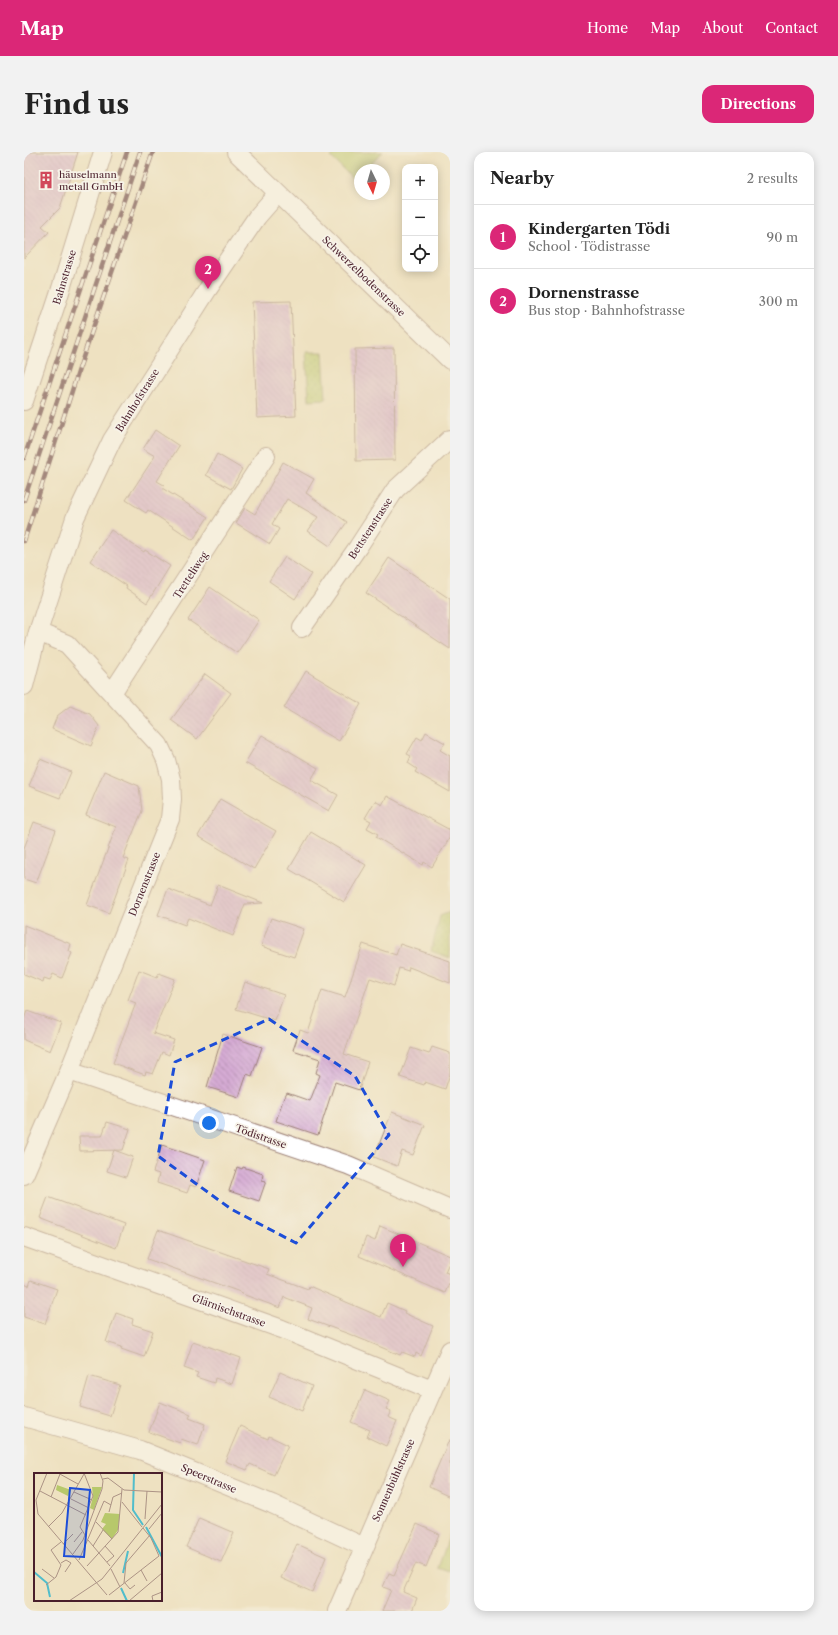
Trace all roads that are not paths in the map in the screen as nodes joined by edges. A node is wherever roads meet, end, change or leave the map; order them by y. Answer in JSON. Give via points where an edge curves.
{"nodes":[{"id":1,"x":103,"y":152,"type":"edge"},
{"id":2,"x":236,"y":152,"type":"edge"},
{"id":3,"x":278,"y":193,"type":"junction"},
{"id":4,"x":450,"y":360,"type":"edge"},
{"id":5,"x":24,"y":401,"type":"edge"},
{"id":6,"x":450,"y":439,"type":"edge"},
{"id":7,"x":266,"y":456,"type":"dead end"},
{"id":8,"x":302,"y":628,"type":"dead end"},
{"id":9,"x":38,"y":632,"type":"junction"},
{"id":10,"x":24,"y":686,"type":"edge"},
{"id":11,"x":112,"y":693,"type":"junction"},
{"id":12,"x":69,"y":1071,"type":"junction"},
{"id":13,"x":24,"y":1175,"type":"edge"},
{"id":14,"x":450,"y":1209,"type":"edge"},
{"id":15,"x":24,"y":1236,"type":"edge"},
{"id":16,"x":450,"y":1350,"type":"edge"},
{"id":17,"x":432,"y":1390,"type":"junction"},
{"id":18,"x":24,"y":1417,"type":"edge"},
{"id":19,"x":364,"y":1547,"type":"junction"},
{"id":20,"x":337,"y":1611,"type":"edge"}],
"edges":[{"from":1,"to":5,"type":"street","name":"Bahnstrasse"},
{"from":2,"to":3,"type":"street"},
{"from":3,"to":4,"type":"street","name":"Schwerzelbodenstrasse"},
{"from":3,"to":9,"type":"street","name":"Bahnhofstrasse","via":[[257,217],[112,440],[75,518]]},
{"from":6,"to":8,"type":"street","name":"Bettstenstrasse","via":[[395,490]]},
{"from":7,"to":11,"type":"street","name":"Tretteliweg"},
{"from":9,"to":10,"type":"street","name":"Bahnhofstrasse"},
{"from":9,"to":11,"type":"street","name":"Dornenstrasse","via":[[67,644]]},
{"from":11,"to":12,"type":"street","name":"Dornenstrasse","via":[[159,745],[166,760],[172,780],[170,819]]},
{"from":12,"to":13,"type":"street","name":"Dornenstrasse"},
{"from":12,"to":14,"type":"street","name":"Tödistrasse","via":[[348,1165]]},
{"from":15,"to":17,"type":"street","name":"Glärnischstrasse","via":[[282,1329]]},
{"from":16,"to":17,"type":"street","name":"Sonnenbühlstrasse"},
{"from":17,"to":19,"type":"street","name":"Sonnenbühlstrasse"},
{"from":18,"to":19,"type":"street","name":"Speerstrasse","via":[[140,1450],[272,1504]]},
{"from":19,"to":20,"type":"street","name":"Sonnenbühlstrasse"}]}
